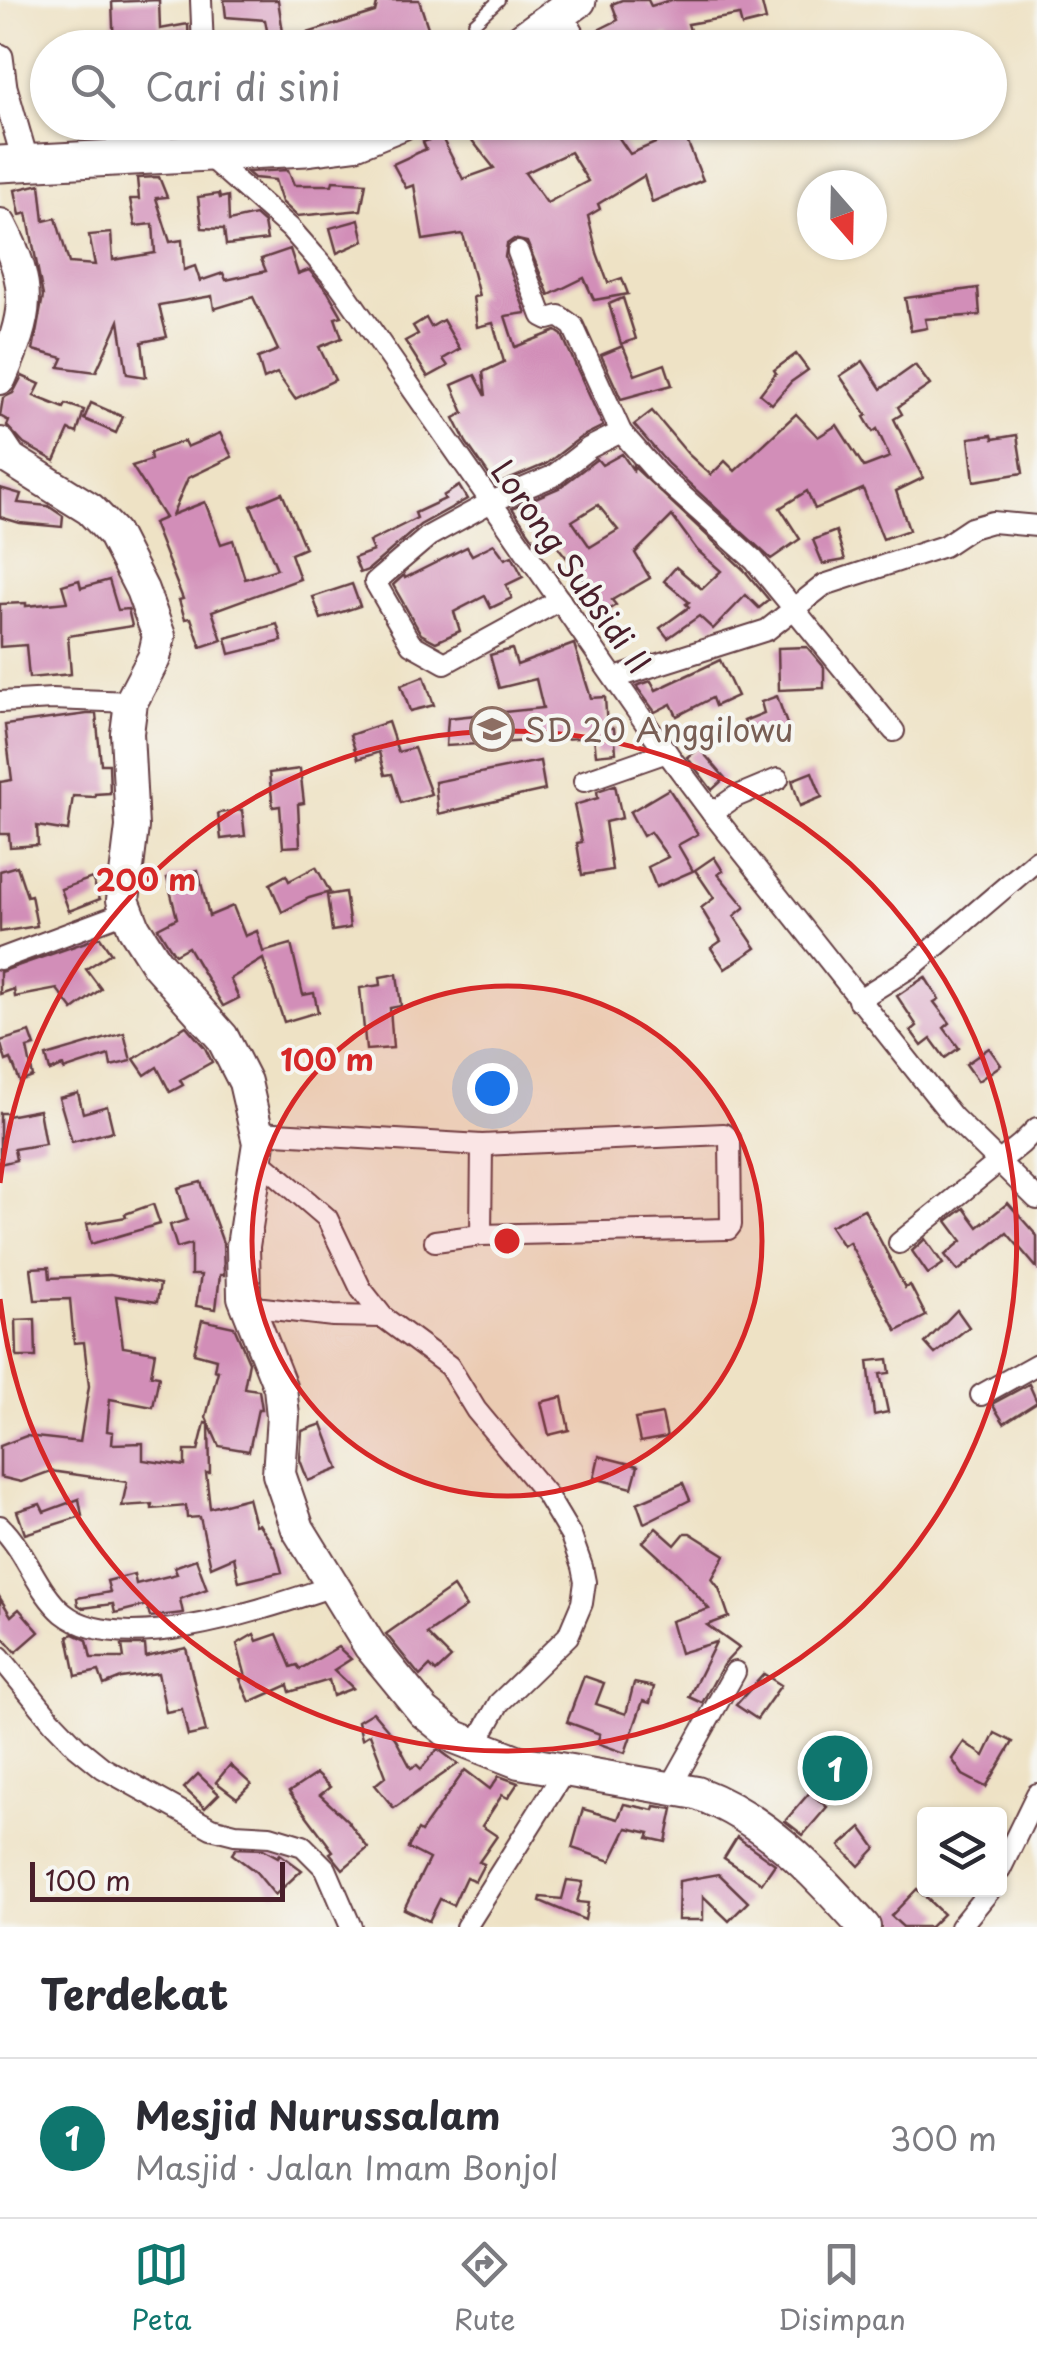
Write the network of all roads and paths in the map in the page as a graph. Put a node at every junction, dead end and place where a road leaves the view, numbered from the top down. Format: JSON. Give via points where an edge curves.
{"nodes":[{"id":1,"x":200,"y":0,"type":"edge"},
{"id":2,"x":499,"y":0,"type":"edge"},
{"id":3,"x":556,"y":10,"type":"edge"},
{"id":4,"x":202,"y":30,"type":"edge"},
{"id":5,"x":475,"y":30,"type":"edge"},
{"id":6,"x":533,"y":30,"type":"edge"},
{"id":7,"x":0,"y":57,"type":"edge"},
{"id":8,"x":199,"y":140,"type":"edge"},
{"id":9,"x":208,"y":140,"type":"edge"},
{"id":10,"x":256,"y":140,"type":"edge"},
{"id":11,"x":358,"y":140,"type":"edge"},
{"id":12,"x":13,"y":164,"type":"edge"},
{"id":13,"x":0,"y":225,"type":"edge"},
{"id":14,"x":518,"y":252,"type":"dead end"},
{"id":15,"x":12,"y":290,"type":"edge"},
{"id":16,"x":0,"y":378,"type":"edge"},
{"id":17,"x":621,"y":432,"type":"junction"},
{"id":18,"x":0,"y":444,"type":"edge"},
{"id":19,"x":491,"y":502,"type":"junction"},
{"id":20,"x":1037,"y":526,"type":"edge"},
{"id":21,"x":560,"y":600,"type":"junction"},
{"id":22,"x":795,"y":609,"type":"junction"},
{"id":23,"x":615,"y":678,"type":"junction"},
{"id":24,"x":0,"y":702,"type":"edge"},
{"id":25,"x":131,"y":702,"type":"junction"},
{"id":26,"x":894,"y":731,"type":"dead end"},
{"id":27,"x":668,"y":752,"type":"junction"},
{"id":28,"x":778,"y":779,"type":"dead end"},
{"id":29,"x":584,"y":782,"type":"dead end"},
{"id":30,"x":712,"y":814,"type":"junction"},
{"id":31,"x":1037,"y":860,"type":"edge"},
{"id":32,"x":126,"y":912,"type":"junction"},
{"id":33,"x":0,"y":959,"type":"edge"},
{"id":34,"x":858,"y":1000,"type":"junction"},
{"id":35,"x":1037,"y":1128,"type":"edge"},
{"id":36,"x":257,"y":1145,"type":"junction"},
{"id":37,"x":482,"y":1145,"type":"junction"},
{"id":38,"x":997,"y":1161,"type":"junction"},
{"id":39,"x":1037,"y":1199,"type":"edge"},
{"id":40,"x":481,"y":1235,"type":"junction"},
{"id":41,"x":435,"y":1241,"type":"dead end"},
{"id":42,"x":899,"y":1243,"type":"dead end"},
{"id":43,"x":246,"y":1306,"type":"junction"},
{"id":44,"x":383,"y":1317,"type":"junction"},
{"id":45,"x":1037,"y":1364,"type":"edge"},
{"id":46,"x":981,"y":1395,"type":"dead end"},
{"id":47,"x":0,"y":1526,"type":"edge"},
{"id":48,"x":333,"y":1586,"type":"junction"},
{"id":49,"x":0,"y":1656,"type":"edge"},
{"id":50,"x":735,"y":1672,"type":"dead end"},
{"id":51,"x":476,"y":1746,"type":"junction"},
{"id":52,"x":564,"y":1772,"type":"junction"},
{"id":53,"x":670,"y":1788,"type":"junction"},
{"id":54,"x":1037,"y":1794,"type":"edge"},
{"id":55,"x":1007,"y":1856,"type":"edge"},
{"id":56,"x":984,"y":1897,"type":"edge"},
{"id":57,"x":351,"y":1927,"type":"edge"},
{"id":58,"x":466,"y":1927,"type":"edge"},
{"id":59,"x":864,"y":1927,"type":"edge"},
{"id":60,"x":960,"y":1927,"type":"edge"}],
"edges":[{"from":1,"to":4,"type":"street"},
{"from":2,"to":5,"type":"lane","via":[[474,23]]},
{"from":3,"to":6,"type":"highway"},
{"from":7,"to":12,"type":"street"},
{"from":8,"to":12,"type":"highway"},
{"from":9,"to":19,"type":"street","name":"Lorong Subsidi II","via":[[316,256]]},
{"from":10,"to":11,"type":"highway"},
{"from":13,"to":15,"type":"main road","via":[[12,248]]},
{"from":14,"to":17,"type":"street","via":[[542,316],[559,316],[573,326]]},
{"from":15,"to":16,"type":"main road","via":[[20,328]]},
{"from":17,"to":19,"type":"street","via":[[553,476]]},
{"from":17,"to":22,"type":"street","via":[[754,560]]},
{"from":18,"to":25,"type":"main road","via":[[10,459],[101,519],[128,559],[159,636]]},
{"from":19,"to":21,"type":"street","name":"Lorong Subsidi II"},
{"from":19,"to":21,"type":"street","via":[[430,536],[375,582],[411,644],[445,663]]},
{"from":20,"to":22,"type":"street","via":[[992,522],[971,528],[944,546],[824,585]]},
{"from":21,"to":23,"type":"street","name":"Lorong Subsidi II"},
{"from":22,"to":23,"type":"street","via":[[767,630]]},
{"from":22,"to":26,"type":"street"},
{"from":23,"to":27,"type":"street","name":"Lorong Subsidi II"},
{"from":24,"to":25,"type":"street"},
{"from":25,"to":32,"type":"main road"},
{"from":27,"to":29,"type":"street"},
{"from":27,"to":30,"type":"street","name":"Lorong Subsidi II"},
{"from":28,"to":30,"type":"street"},
{"from":30,"to":34,"type":"street","name":"Lorong Subsidi II"},
{"from":31,"to":34,"type":"street","via":[[914,965]]},
{"from":32,"to":33,"type":"street"},
{"from":32,"to":36,"type":"main road","via":[[157,964],[228,1048],[245,1082]]},
{"from":34,"to":38,"type":"street","name":"Lorong Subsidi II"},
{"from":35,"to":38,"type":"street"},
{"from":36,"to":37,"type":"street"},
{"from":36,"to":43,"type":"main road","via":[[243,1246]]},
{"from":36,"to":44,"type":"street","via":[[328,1218],[361,1289]]},
{"from":37,"to":40,"type":"street"},
{"from":37,"to":40,"type":"street","via":[[724,1134],[730,1140],[730,1225]]},
{"from":38,"to":39,"type":"street","name":"Lorong Subsidi II"},
{"from":38,"to":42,"type":"street"},
{"from":40,"to":41,"type":"street"},
{"from":43,"to":44,"type":"street"},
{"from":43,"to":48,"type":"main road","via":[[280,1387],[279,1474],[287,1503]]},
{"from":44,"to":51,"type":"street","via":[[449,1366],[476,1410],[546,1494],[582,1567],[582,1603],[568,1636],[498,1703]]},
{"from":45,"to":46,"type":"street"},
{"from":47,"to":48,"type":"street","via":[[62,1612],[104,1631],[227,1618]]},
{"from":48,"to":51,"type":"main road","via":[[370,1646],[424,1712]]},
{"from":49,"to":57,"type":"street","via":[[52,1721],[104,1768],[211,1828],[289,1840],[316,1856]]},
{"from":50,"to":53,"type":"street"},
{"from":51,"to":52,"type":"main road"},
{"from":52,"to":53,"type":"main road"},
{"from":52,"to":58,"type":"street"},
{"from":53,"to":59,"type":"main road","via":[[722,1802],[772,1834]]},
{"from":54,"to":55,"type":"street"},
{"from":56,"to":60,"type":"street"}]}
